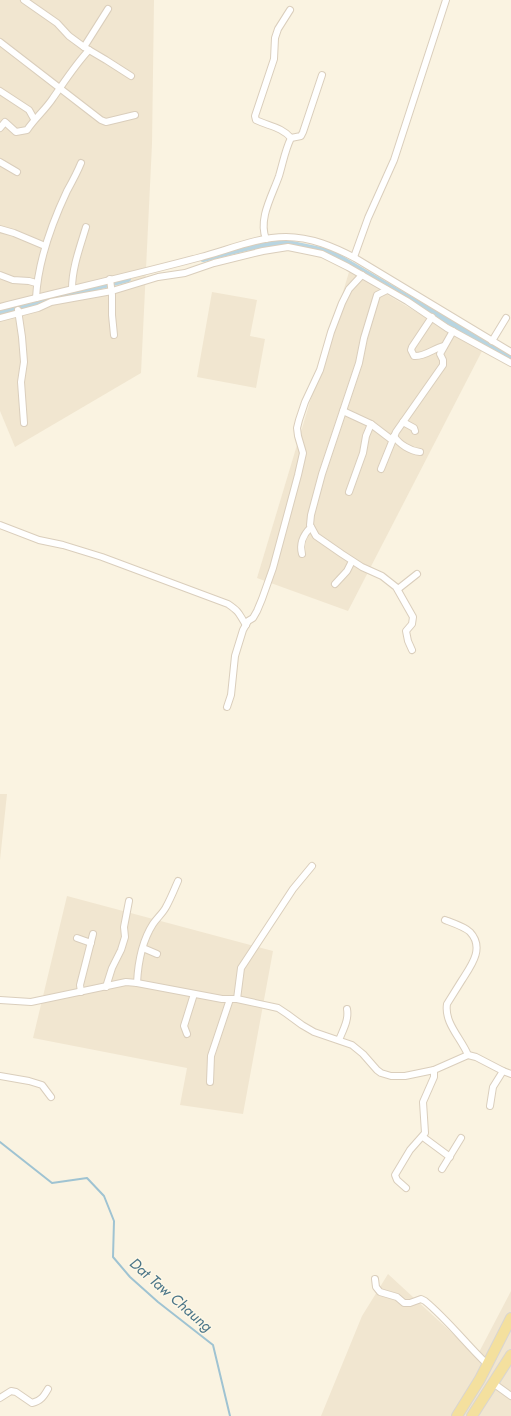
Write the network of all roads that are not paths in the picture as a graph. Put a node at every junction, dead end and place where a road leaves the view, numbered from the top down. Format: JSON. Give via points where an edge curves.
{"nodes":[{"id":1,"x":24,"y":0,"type":"edge"},
{"id":2,"x":446,"y":0,"type":"edge"},
{"id":3,"x":108,"y":9,"type":"dead end"},
{"id":4,"x":290,"y":10,"type":"dead end"},
{"id":5,"x":0,"y":42,"type":"edge"},
{"id":6,"x":86,"y":48,"type":"junction"},
{"id":7,"x":131,"y":76,"type":"dead end"},
{"id":8,"x":322,"y":76,"type":"dead end"},
{"id":9,"x":59,"y":88,"type":"junction"},
{"id":10,"x":0,"y":91,"type":"edge"},
{"id":11,"x":135,"y":115,"type":"dead end"},
{"id":12,"x":34,"y":119,"type":"junction"},
{"id":13,"x":0,"y":128,"type":"edge"},
{"id":14,"x":291,"y":138,"type":"junction"},
{"id":15,"x":0,"y":162,"type":"edge"},
{"id":16,"x":81,"y":163,"type":"dead end"},
{"id":17,"x":17,"y":172,"type":"dead end"},
{"id":18,"x":86,"y":227,"type":"dead end"},
{"id":19,"x":0,"y":229,"type":"edge"},
{"id":20,"x":266,"y":239,"type":"junction"},
{"id":21,"x":45,"y":246,"type":"junction"},
{"id":22,"x":354,"y":257,"type":"junction"},
{"id":23,"x":0,"y":275,"type":"edge"},
{"id":24,"x":362,"y":275,"type":"junction"},
{"id":25,"x":36,"y":283,"type":"junction"},
{"id":26,"x":111,"y":285,"type":"junction"},
{"id":27,"x":72,"y":289,"type":"junction"},
{"id":28,"x":387,"y":290,"type":"junction"},
{"id":29,"x":36,"y":298,"type":"junction"},
{"id":30,"x":413,"y":299,"type":"junction"},
{"id":31,"x":0,"y":307,"type":"edge"},
{"id":32,"x":18,"y":307,"type":"junction"},
{"id":33,"x":432,"y":317,"type":"junction"},
{"id":34,"x":0,"y":318,"type":"edge"},
{"id":35,"x":506,"y":318,"type":"dead end"},
{"id":36,"x":453,"y":330,"type":"junction"},
{"id":37,"x":114,"y":335,"type":"dead end"},
{"id":38,"x":492,"y":341,"type":"junction"},
{"id":39,"x":444,"y":346,"type":"junction"},
{"id":40,"x":511,"y":352,"type":"edge"},
{"id":41,"x":511,"y":363,"type":"edge"},
{"id":42,"x":343,"y":411,"type":"junction"},
{"id":43,"x":404,"y":421,"type":"junction"},
{"id":44,"x":24,"y":423,"type":"dead end"},
{"id":45,"x":371,"y":424,"type":"junction"},
{"id":46,"x":416,"y":428,"type":"dead end"},
{"id":47,"x":393,"y":438,"type":"junction"},
{"id":48,"x":420,"y":452,"type":"dead end"},
{"id":49,"x":381,"y":469,"type":"dead end"},
{"id":50,"x":349,"y":492,"type":"dead end"},
{"id":51,"x":0,"y":525,"type":"edge"},
{"id":52,"x":311,"y":527,"type":"junction"},
{"id":53,"x":302,"y":554,"type":"dead end"},
{"id":54,"x":352,"y":560,"type":"junction"},
{"id":55,"x":417,"y":574,"type":"dead end"},
{"id":56,"x":335,"y":584,"type":"dead end"},
{"id":57,"x":398,"y":589,"type":"junction"},
{"id":58,"x":246,"y":625,"type":"junction"},
{"id":59,"x":412,"y":650,"type":"dead end"},
{"id":60,"x":227,"y":707,"type":"dead end"},
{"id":61,"x":312,"y":866,"type":"dead end"},
{"id":62,"x":178,"y":881,"type":"dead end"},
{"id":63,"x":130,"y":901,"type":"dead end"},
{"id":64,"x":445,"y":920,"type":"dead end"},
{"id":65,"x":93,"y":934,"type":"dead end"},
{"id":66,"x":77,"y":938,"type":"dead end"},
{"id":67,"x":91,"y":943,"type":"junction"},
{"id":68,"x":143,"y":948,"type":"junction"},
{"id":69,"x":157,"y":954,"type":"dead end"},
{"id":70,"x":137,"y":983,"type":"junction"},
{"id":71,"x":106,"y":987,"type":"junction"},
{"id":72,"x":81,"y":992,"type":"junction"},
{"id":73,"x":194,"y":994,"type":"junction"},
{"id":74,"x":230,"y":999,"type":"junction"},
{"id":75,"x":237,"y":999,"type":"junction"},
{"id":76,"x":0,"y":1000,"type":"edge"},
{"id":77,"x":347,"y":1009,"type":"dead end"},
{"id":78,"x":187,"y":1034,"type":"dead end"},
{"id":79,"x":339,"y":1040,"type":"junction"},
{"id":80,"x":468,"y":1055,"type":"junction"},
{"id":81,"x":434,"y":1070,"type":"junction"},
{"id":82,"x":503,"y":1071,"type":"junction"},
{"id":83,"x":511,"y":1074,"type":"edge"},
{"id":84,"x":0,"y":1076,"type":"edge"},
{"id":85,"x":210,"y":1082,"type":"dead end"},
{"id":86,"x":51,"y":1097,"type":"dead end"},
{"id":87,"x":490,"y":1106,"type":"dead end"},
{"id":88,"x":423,"y":1136,"type":"junction"},
{"id":89,"x":462,"y":1138,"type":"dead end"},
{"id":90,"x":450,"y":1157,"type":"junction"},
{"id":91,"x":442,"y":1169,"type":"dead end"},
{"id":92,"x":406,"y":1188,"type":"dead end"},
{"id":93,"x":375,"y":1279,"type":"dead end"},
{"id":94,"x":511,"y":1318,"type":"edge"},
{"id":95,"x":509,"y":1361,"type":"edge"},
{"id":96,"x":487,"y":1364,"type":"junction"},
{"id":97,"x":493,"y":1383,"type":"junction"},
{"id":98,"x":48,"y":1389,"type":"dead end"},
{"id":99,"x":511,"y":1396,"type":"edge"},
{"id":100,"x":0,"y":1398,"type":"edge"},
{"id":101,"x":457,"y":1416,"type":"edge"},
{"id":102,"x":472,"y":1416,"type":"edge"}],
"edges":[{"from":1,"to":6,"type":"street","via":[[57,23],[69,36]]},
{"from":2,"to":22,"type":"street","via":[[394,160]]},
{"from":3,"to":6,"type":"street"},
{"from":4,"to":14,"type":"street","via":[[276,33],[274,59],[255,116],[256,120],[277,128]]},
{"from":5,"to":9,"type":"street"},
{"from":6,"to":7,"type":"street"},
{"from":6,"to":9,"type":"street"},
{"from":8,"to":14,"type":"street","via":[[301,136]]},
{"from":9,"to":11,"type":"street","via":[[106,122]]},
{"from":9,"to":12,"type":"street"},
{"from":10,"to":12,"type":"street","via":[[29,110]]},
{"from":12,"to":13,"type":"street","via":[[27,130],[16,132],[5,122]]},
{"from":14,"to":20,"type":"street","via":[[264,217]]},
{"from":15,"to":17,"type":"street"},
{"from":16,"to":21,"type":"street"},
{"from":18,"to":27,"type":"street","via":[[76,258]]},
{"from":19,"to":21,"type":"street"},
{"from":20,"to":22,"type":"street","via":[[286,237],[309,240],[331,246]]},
{"from":20,"to":26,"type":"street"},
{"from":21,"to":25,"type":"street"},
{"from":22,"to":30,"type":"street"},
{"from":23,"to":25,"type":"street","via":[[13,280]]},
{"from":24,"to":26,"type":"street","via":[[322,254],[288,247],[214,263],[184,273]]},
{"from":24,"to":28,"type":"street"},
{"from":24,"to":58,"type":"street","via":[[349,289],[342,303],[320,370],[299,420],[297,428],[303,453],[298,475],[262,599],[257,611]]},
{"from":25,"to":29,"type":"street"},
{"from":26,"to":27,"type":"street"},
{"from":26,"to":32,"type":"street","via":[[38,308]]},
{"from":26,"to":37,"type":"street"},
{"from":27,"to":29,"type":"street"},
{"from":28,"to":30,"type":"street"},
{"from":28,"to":42,"type":"street","via":[[377,295],[359,364]]},
{"from":29,"to":32,"type":"street"},
{"from":30,"to":33,"type":"street"},
{"from":30,"to":38,"type":"street"},
{"from":31,"to":32,"type":"street"},
{"from":32,"to":34,"type":"street"},
{"from":32,"to":44,"type":"street","via":[[24,356],[21,382]]},
{"from":33,"to":36,"type":"street"},
{"from":33,"to":39,"type":"street","via":[[412,347],[412,353],[419,356]]},
{"from":35,"to":38,"type":"street"},
{"from":36,"to":39,"type":"street"},
{"from":36,"to":41,"type":"street"},
{"from":38,"to":40,"type":"street"},
{"from":39,"to":43,"type":"street","via":[[440,354],[443,365]]},
{"from":42,"to":45,"type":"street"},
{"from":42,"to":52,"type":"street","via":[[322,474],[311,515]]},
{"from":43,"to":46,"type":"street"},
{"from":43,"to":47,"type":"street"},
{"from":45,"to":47,"type":"street"},
{"from":45,"to":50,"type":"street"},
{"from":47,"to":48,"type":"street","via":[[409,450]]},
{"from":47,"to":49,"type":"street"},
{"from":51,"to":58,"type":"street","via":[[39,540],[116,562],[228,604],[237,610]]},
{"from":52,"to":53,"type":"street","via":[[304,533],[301,542]]},
{"from":52,"to":54,"type":"street","via":[[316,536]]},
{"from":54,"to":56,"type":"street","via":[[347,571]]},
{"from":54,"to":57,"type":"street","via":[[382,576]]},
{"from":55,"to":57,"type":"street"},
{"from":57,"to":59,"type":"street","via":[[413,617],[406,631]]},
{"from":58,"to":60,"type":"street","via":[[235,656]]},
{"from":61,"to":75,"type":"street","via":[[241,968]]},
{"from":62,"to":68,"type":"street"},
{"from":63,"to":71,"type":"street","via":[[124,927],[125,937]]},
{"from":64,"to":80,"type":"street","via":[[470,932],[477,946],[472,965],[447,1004],[446,1011],[447,1018]]},
{"from":65,"to":67,"type":"street"},
{"from":66,"to":67,"type":"street"},
{"from":67,"to":72,"type":"street","via":[[80,985]]},
{"from":68,"to":69,"type":"street"},
{"from":68,"to":70,"type":"street"},
{"from":70,"to":71,"type":"street","via":[[126,982]]},
{"from":70,"to":73,"type":"street"},
{"from":71,"to":72,"type":"street"},
{"from":72,"to":76,"type":"street","via":[[31,1002]]},
{"from":73,"to":74,"type":"street"},
{"from":73,"to":78,"type":"street","via":[[184,1026]]},
{"from":74,"to":75,"type":"street"},
{"from":74,"to":85,"type":"street","via":[[211,1056]]},
{"from":75,"to":79,"type":"street","via":[[278,1008],[314,1032]]},
{"from":77,"to":79,"type":"street","via":[[347,1021]]},
{"from":79,"to":81,"type":"street","via":[[352,1045],[381,1073],[405,1076]]},
{"from":80,"to":81,"type":"street"},
{"from":80,"to":82,"type":"street"},
{"from":81,"to":88,"type":"street","via":[[434,1077],[423,1102]]},
{"from":82,"to":83,"type":"street"},
{"from":82,"to":87,"type":"street","via":[[493,1087]]},
{"from":84,"to":86,"type":"street","via":[[42,1085]]},
{"from":88,"to":90,"type":"street"},
{"from":88,"to":92,"type":"street","via":[[410,1150],[395,1175]]},
{"from":89,"to":90,"type":"street"},
{"from":90,"to":91,"type":"street"},
{"from":93,"to":96,"type":"street","via":[[380,1292],[397,1297],[404,1303],[421,1299],[425,1301]]},
{"from":94,"to":96,"type":"main road"},
{"from":95,"to":97,"type":"main road"},
{"from":96,"to":101,"type":"main road"},
{"from":97,"to":99,"type":"street"},
{"from":97,"to":102,"type":"main road"},
{"from":98,"to":100,"type":"street","via":[[41,1400],[32,1403],[11,1391]]}]}
